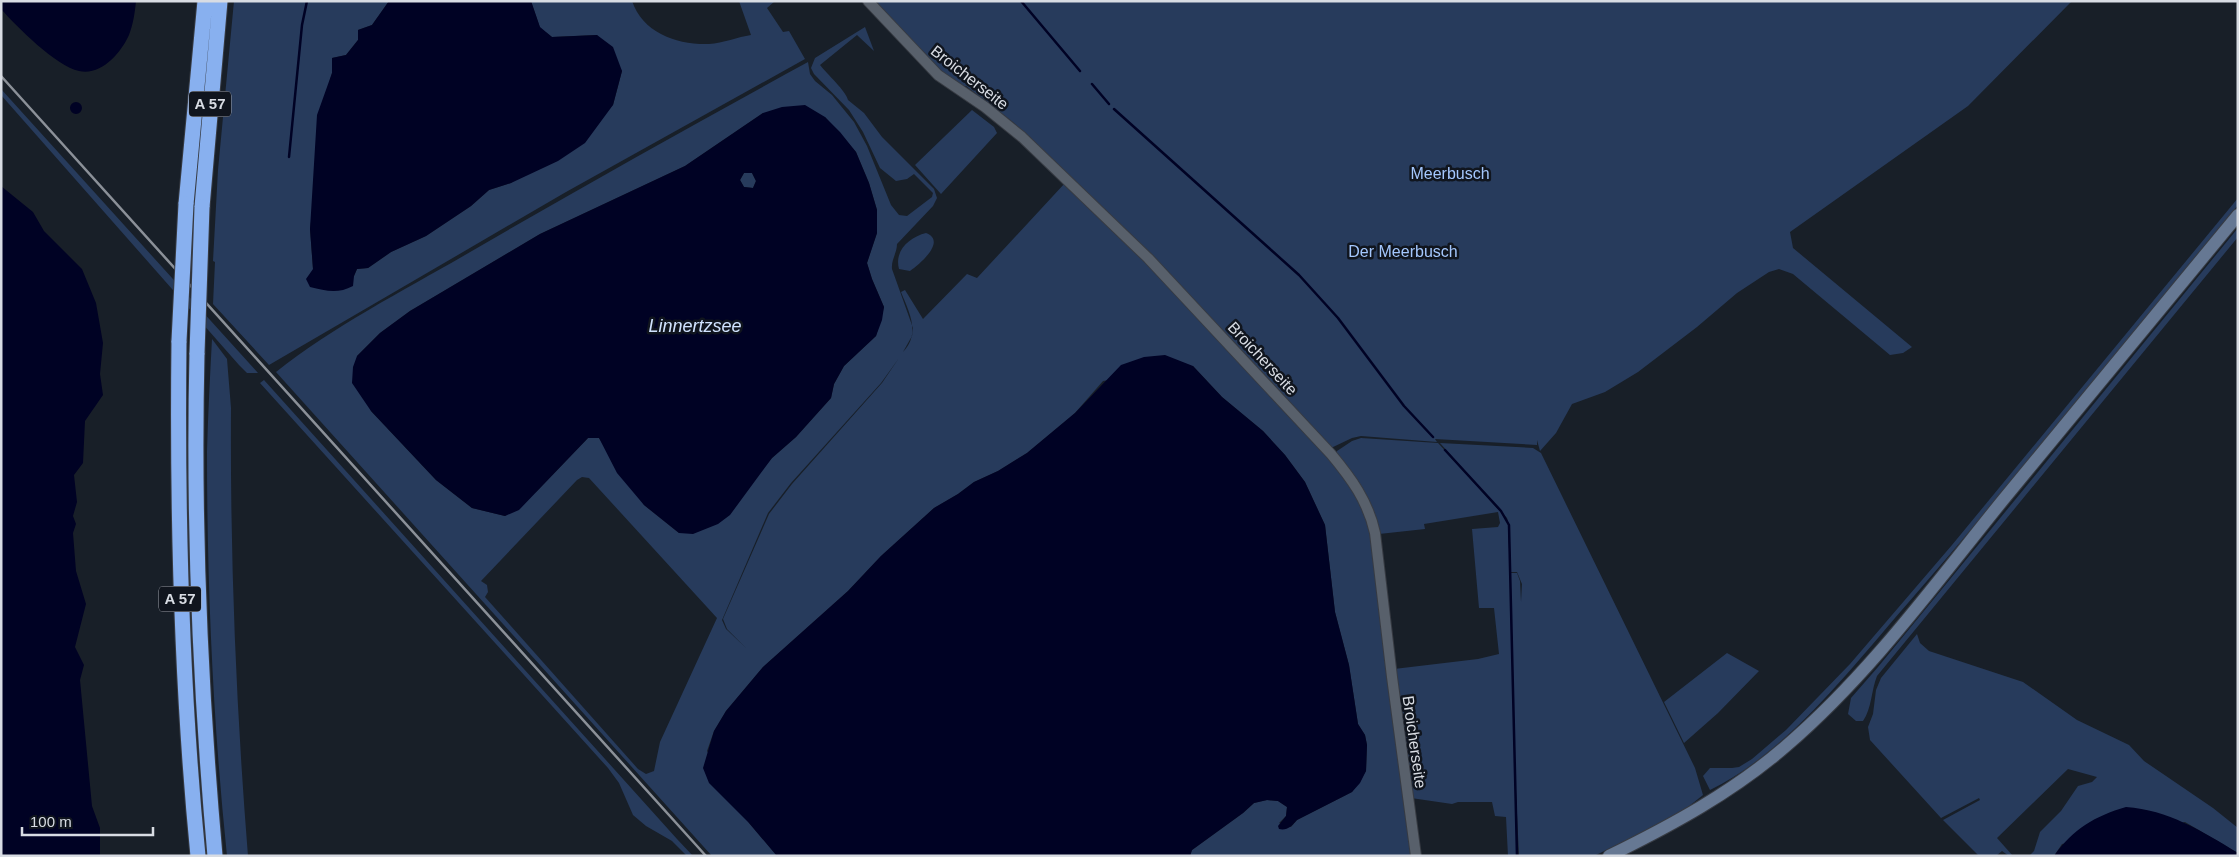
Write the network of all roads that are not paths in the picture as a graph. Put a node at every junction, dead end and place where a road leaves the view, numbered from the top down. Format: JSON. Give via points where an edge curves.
{"nodes":[{"id":1,"x":205,"y":1,"type":"edge"},
{"id":2,"x":220,"y":1,"type":"edge"},
{"id":3,"x":868,"y":1,"type":"edge"},
{"id":4,"x":2238,"y":215,"type":"edge"},
{"id":5,"x":198,"y":856,"type":"edge"},
{"id":6,"x":215,"y":856,"type":"edge"},
{"id":7,"x":1416,"y":856,"type":"edge"},
{"id":8,"x":1608,"y":856,"type":"edge"}],
"edges":[{"from":1,"to":5,"type":"highway","number":"A 57","bridge":true,"via":[[186,204],[179,341],[180,595]]},
{"from":2,"to":6,"type":"highway","number":"A 57","bridge":true,"via":[[202,207],[195,498],[202,692]]},
{"from":3,"to":7,"type":"street","name":"Broicherseite","via":[[938,75],[1022,137],[1148,258],[1331,454],[1358,488],[1375,533]]},
{"from":4,"to":8,"type":"main road","via":[[1907,618],[1830,705],[1748,776],[1677,821]]}]}
